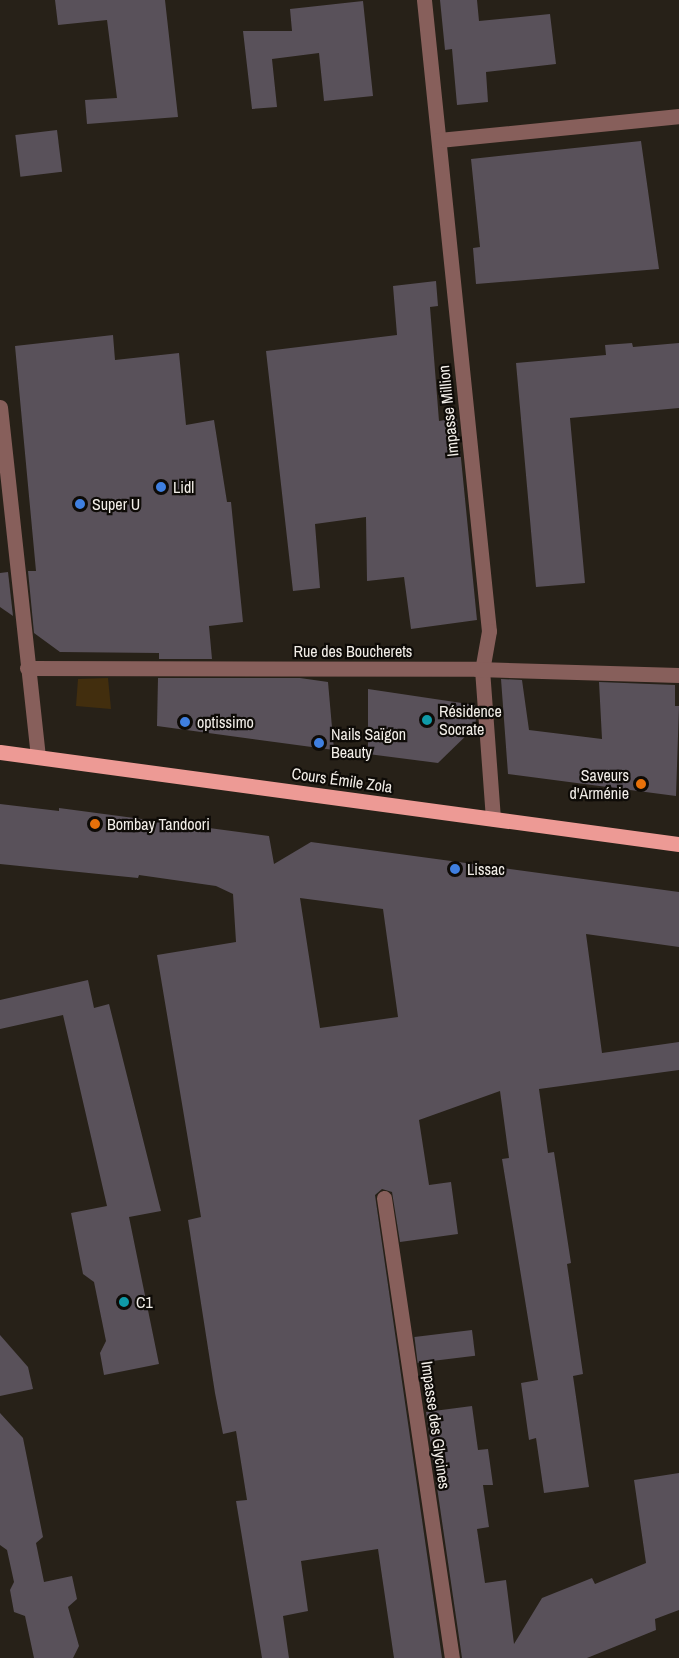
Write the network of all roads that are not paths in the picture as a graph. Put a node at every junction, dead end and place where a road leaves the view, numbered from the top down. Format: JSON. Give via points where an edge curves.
{"nodes":[{"id":1,"x":424,"y":0,"type":"edge"},
{"id":2,"x":679,"y":116,"type":"edge"},
{"id":3,"x":439,"y":140,"type":"junction"},
{"id":4,"x":0,"y":407,"type":"edge"},
{"id":5,"x":27,"y":668,"type":"junction"},
{"id":6,"x":482,"y":669,"type":"junction"},
{"id":7,"x":679,"y":675,"type":"edge"},
{"id":8,"x":0,"y":752,"type":"edge"},
{"id":9,"x":38,"y":757,"type":"junction"},
{"id":10,"x":493,"y":819,"type":"junction"},
{"id":11,"x":679,"y":844,"type":"edge"},
{"id":12,"x":384,"y":1198,"type":"dead end"},
{"id":13,"x":452,"y":1658,"type":"edge"}],
"edges":[{"from":1,"to":3,"type":"street","name":"Impasse Million"},
{"from":2,"to":3,"type":"street"},
{"from":3,"to":6,"type":"street","name":"Impasse Million","via":[[489,631]]},
{"from":4,"to":5,"type":"street"},
{"from":5,"to":6,"type":"street","name":"Rue des Boucherets"},
{"from":5,"to":9,"type":"street"},
{"from":6,"to":7,"type":"street","name":"Rue des Boucherets"},
{"from":6,"to":10,"type":"street","name":"Impasse Million"},
{"from":8,"to":9,"type":"main road","name":"Cours Émile Zola"},
{"from":9,"to":10,"type":"main road","name":"Cours Émile Zola"},
{"from":10,"to":11,"type":"main road","name":"Cours Émile Zola"},
{"from":12,"to":13,"type":"street","name":"Impasse des Glycines"}]}
